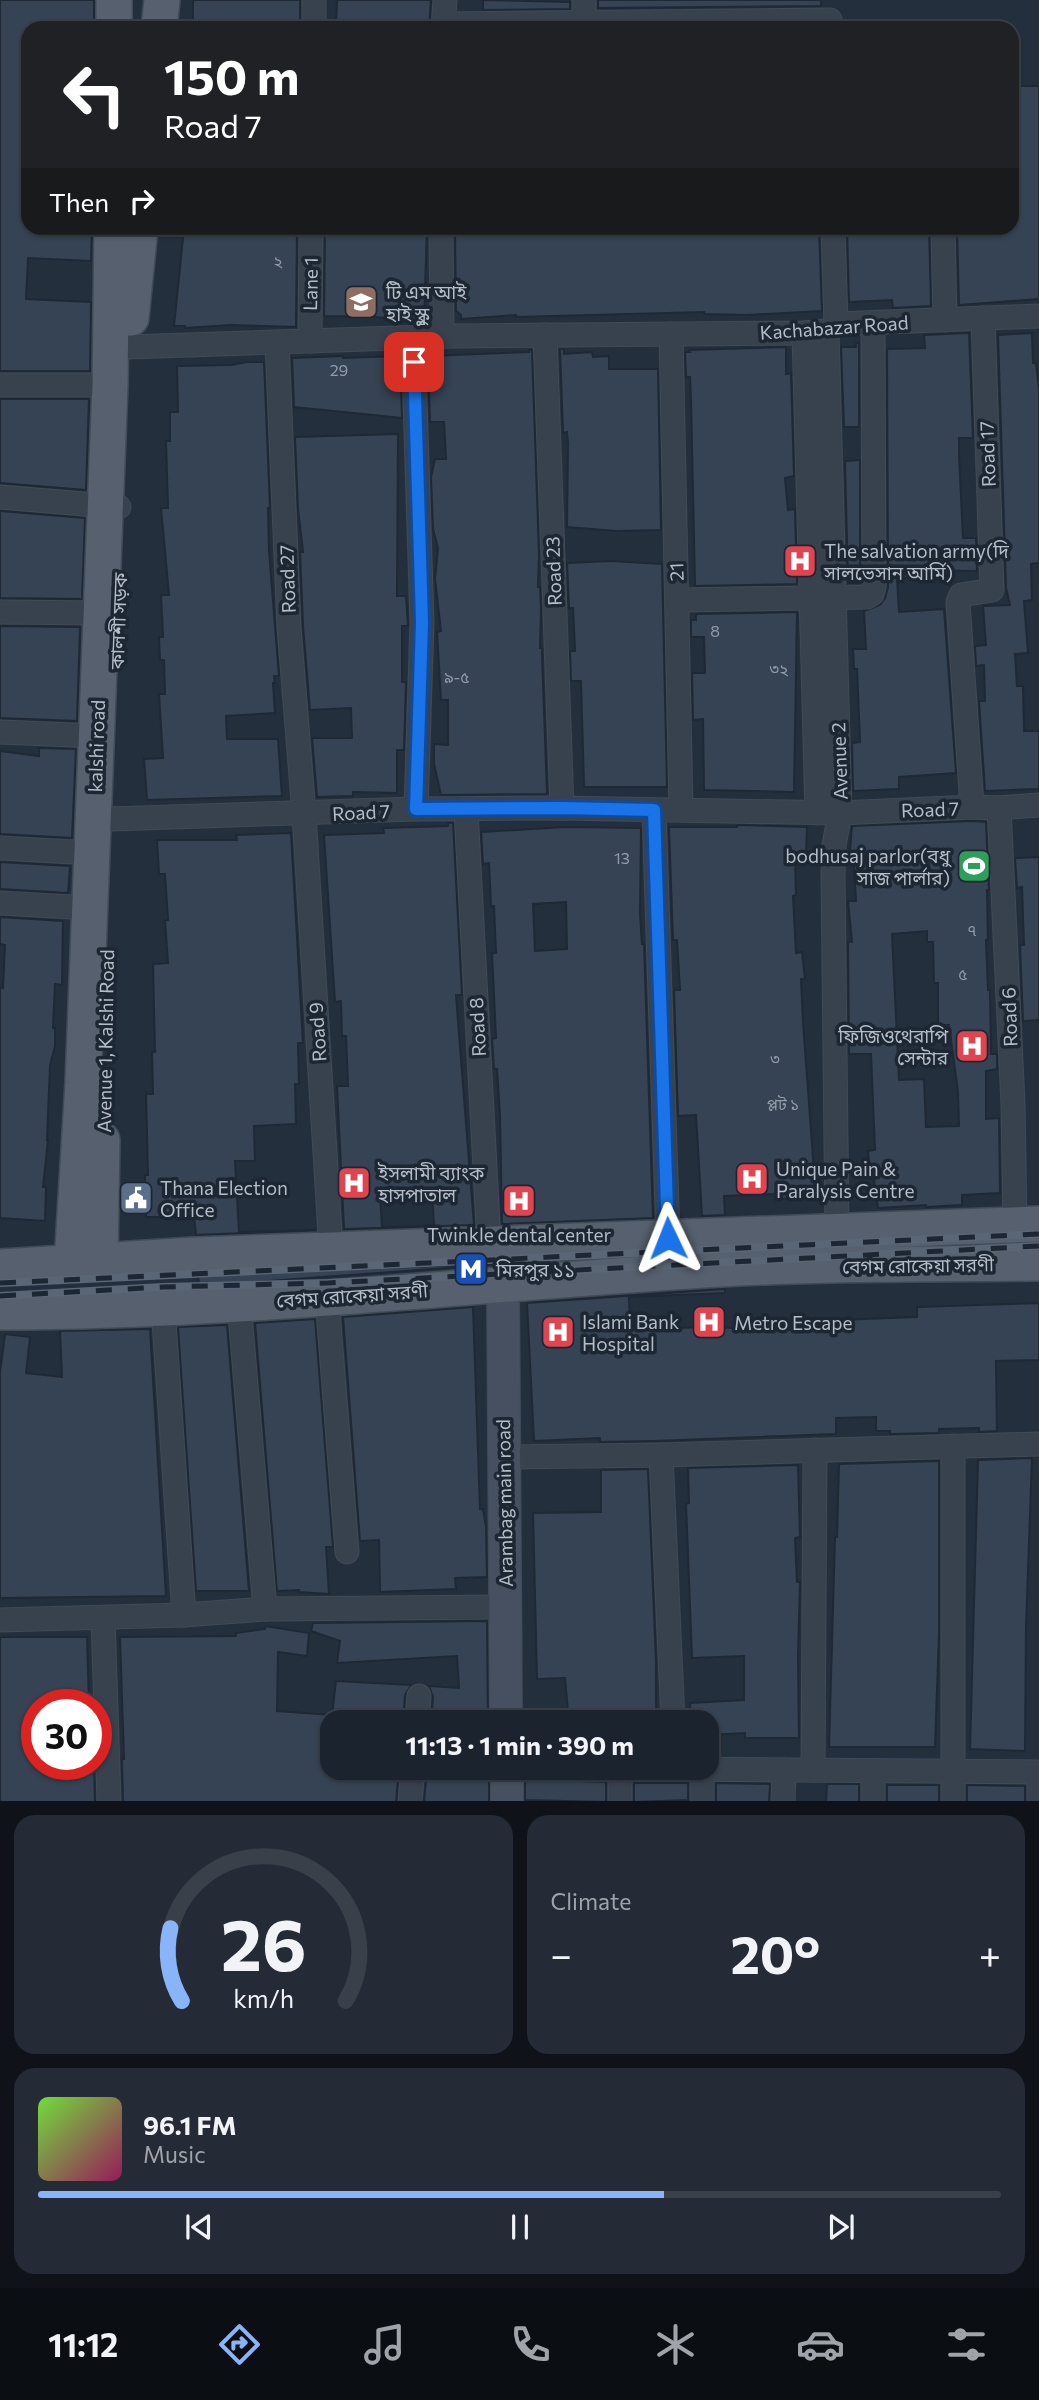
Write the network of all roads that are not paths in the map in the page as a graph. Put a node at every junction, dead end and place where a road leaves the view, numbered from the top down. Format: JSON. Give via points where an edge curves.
{"nodes":[{"id":1,"x":114,"y":0,"type":"edge"},
{"id":2,"x":162,"y":0,"type":"edge"},
{"id":3,"x":314,"y":0,"type":"edge"},
{"id":4,"x":446,"y":0,"type":"edge"},
{"id":5,"x":584,"y":0,"type":"edge"},
{"id":6,"x":711,"y":11,"type":"edge"},
{"id":7,"x":830,"y":16,"type":"edge"},
{"id":8,"x":114,"y":21,"type":"edge"},
{"id":9,"x":160,"y":21,"type":"edge"},
{"id":10,"x":314,"y":21,"type":"edge"},
{"id":11,"x":444,"y":21,"type":"edge"},
{"id":12,"x":584,"y":21,"type":"edge"},
{"id":13,"x":605,"y":21,"type":"edge"},
{"id":14,"x":112,"y":235,"type":"edge"},
{"id":15,"x":139,"y":235,"type":"edge"},
{"id":16,"x":311,"y":235,"type":"edge"},
{"id":17,"x":442,"y":235,"type":"edge"},
{"id":18,"x":832,"y":235,"type":"edge"},
{"id":19,"x":943,"y":235,"type":"edge"},
{"id":20,"x":1039,"y":316,"type":"edge"},
{"id":21,"x":983,"y":318,"type":"junction"},
{"id":22,"x":944,"y":320,"type":"junction"},
{"id":23,"x":873,"y":324,"type":"junction"},
{"id":24,"x":822,"y":329,"type":"junction"},
{"id":25,"x":671,"y":334,"type":"junction"},
{"id":26,"x":545,"y":335,"type":"junction"},
{"id":27,"x":442,"y":336,"type":"junction"},
{"id":28,"x":413,"y":338,"type":"junction"},
{"id":29,"x":310,"y":341,"type":"junction"},
{"id":30,"x":277,"y":342,"type":"junction"},
{"id":31,"x":128,"y":347,"type":"junction"},
{"id":32,"x":0,"y":385,"type":"edge"},
{"id":33,"x":110,"y":385,"type":"junction"},
{"id":34,"x":0,"y":497,"type":"edge"},
{"id":35,"x":113,"y":507,"type":"junction"},
{"id":36,"x":822,"y":598,"type":"junction"},
{"id":37,"x":677,"y":600,"type":"junction"},
{"id":38,"x":0,"y":612,"type":"edge"},
{"id":39,"x":101,"y":613,"type":"junction"},
{"id":40,"x":0,"y":732,"type":"edge"},
{"id":41,"x":96,"y":736,"type":"junction"},
{"id":42,"x":1039,"y":805,"type":"edge"},
{"id":43,"x":972,"y":807,"type":"junction"},
{"id":44,"x":562,"y":808,"type":"junction"},
{"id":45,"x":999,"y":808,"type":"junction"},
{"id":46,"x":416,"y":809,"type":"junction"},
{"id":47,"x":681,"y":809,"type":"junction"},
{"id":48,"x":466,"y":810,"type":"junction"},
{"id":49,"x":654,"y":810,"type":"junction"},
{"id":50,"x":817,"y":813,"type":"junction"},
{"id":51,"x":840,"y":813,"type":"junction"},
{"id":52,"x":304,"y":814,"type":"junction"},
{"id":53,"x":110,"y":819,"type":"junction"},
{"id":54,"x":0,"y":848,"type":"edge"},
{"id":55,"x":92,"y":853,"type":"junction"},
{"id":56,"x":0,"y":903,"type":"edge"},
{"id":57,"x":89,"y":908,"type":"junction"},
{"id":58,"x":1027,"y":1225,"type":"edge"},
{"id":59,"x":837,"y":1231,"type":"junction"},
{"id":60,"x":668,"y":1238,"type":"junction"},
{"id":61,"x":489,"y":1244,"type":"junction"},
{"id":62,"x":331,"y":1250,"type":"junction"},
{"id":63,"x":86,"y":1263,"type":"junction"},
{"id":64,"x":1039,"y":1263,"type":"edge"},
{"id":65,"x":0,"y":1267,"type":"edge"},
{"id":66,"x":503,"y":1283,"type":"junction"},
{"id":67,"x":327,"y":1298,"type":"junction"},
{"id":68,"x":239,"y":1303,"type":"junction"},
{"id":69,"x":163,"y":1307,"type":"junction"},
{"id":70,"x":0,"y":1312,"type":"edge"},
{"id":71,"x":1039,"y":1444,"type":"edge"},
{"id":72,"x":953,"y":1446,"type":"junction"},
{"id":73,"x":815,"y":1450,"type":"junction"},
{"id":74,"x":661,"y":1455,"type":"junction"},
{"id":75,"x":503,"y":1457,"type":"junction"},
{"id":76,"x":347,"y":1552,"type":"dead end"},
{"id":77,"x":505,"y":1607,"type":"junction"},
{"id":78,"x":265,"y":1609,"type":"junction"},
{"id":79,"x":184,"y":1615,"type":"junction"},
{"id":80,"x":103,"y":1618,"type":"junction"},
{"id":81,"x":0,"y":1620,"type":"edge"},
{"id":82,"x":419,"y":1696,"type":"dead end"},
{"id":83,"x":418,"y":1710,"type":"edge"},
{"id":84,"x":506,"y":1710,"type":"edge"},
{"id":85,"x":672,"y":1710,"type":"edge"},
{"id":86,"x":719,"y":1769,"type":"edge"},
{"id":87,"x":784,"y":1770,"type":"junction"},
{"id":88,"x":813,"y":1770,"type":"junction"},
{"id":89,"x":873,"y":1771,"type":"junction"},
{"id":90,"x":953,"y":1771,"type":"junction"},
{"id":91,"x":1039,"y":1772,"type":"edge"},
{"id":92,"x":412,"y":1780,"type":"edge"},
{"id":93,"x":507,"y":1780,"type":"edge"},
{"id":94,"x":620,"y":1780,"type":"edge"},
{"id":95,"x":702,"y":1780,"type":"edge"},
{"id":96,"x":1039,"y":1781,"type":"edge"},
{"id":97,"x":109,"y":1801,"type":"edge"},
{"id":98,"x":410,"y":1801,"type":"edge"},
{"id":99,"x":507,"y":1801,"type":"edge"},
{"id":100,"x":620,"y":1801,"type":"edge"},
{"id":101,"x":702,"y":1801,"type":"edge"},
{"id":102,"x":783,"y":1801,"type":"edge"},
{"id":103,"x":873,"y":1801,"type":"edge"},
{"id":104,"x":953,"y":1801,"type":"edge"},
{"id":105,"x":1039,"y":1801,"type":"edge"}],
"edges":[{"from":1,"to":8,"type":"main road"},
{"from":2,"to":9,"type":"main road"},
{"from":3,"to":10,"type":"street"},
{"from":4,"to":11,"type":"street"},
{"from":5,"to":12,"type":"street"},
{"from":6,"to":7,"type":"street"},
{"from":6,"to":13,"type":"street"},
{"from":14,"to":33,"type":"main road","name":"kalshi road"},
{"from":15,"to":31,"type":"main road"},
{"from":16,"to":29,"type":"street","name":"Lane 1"},
{"from":17,"to":27,"type":"street"},
{"from":18,"to":24,"type":"street","name":"Avenue 2"},
{"from":19,"to":22,"type":"street"},
{"from":20,"to":21,"type":"street","name":"Kachabazar Road"},
{"from":21,"to":22,"type":"street","name":"Kachabazar Road"},
{"from":21,"to":43,"type":"street","name":"Road 17","via":[[992,590],[961,595],[958,602]]},
{"from":22,"to":23,"type":"street","name":"Kachabazar Road"},
{"from":23,"to":24,"type":"street","name":"Kachabazar Road"},
{"from":23,"to":36,"type":"street","via":[[874,587],[867,597]]},
{"from":24,"to":25,"type":"street","name":"Kachabazar Road"},
{"from":24,"to":36,"type":"street","name":"Avenue 2"},
{"from":25,"to":26,"type":"street","name":"Kachabazar Road"},
{"from":25,"to":37,"type":"street","name":"21"},
{"from":26,"to":27,"type":"street","name":"Kachabazar Road"},
{"from":26,"to":44,"type":"street","name":"Road 23"},
{"from":27,"to":28,"type":"street","name":"Kachabazar Road"},
{"from":28,"to":29,"type":"street","name":"Kachabazar Road"},
{"from":28,"to":46,"type":"street","via":[[422,622]]},
{"from":29,"to":30,"type":"street","name":"Kachabazar Road"},
{"from":30,"to":31,"type":"street","name":"Kachabazar Road"},
{"from":30,"to":52,"type":"street","name":"Road 27","via":[[289,627]]},
{"from":31,"to":35,"type":"main road"},
{"from":32,"to":33,"type":"street"},
{"from":33,"to":35,"type":"main road","name":"kalshi road"},
{"from":34,"to":35,"type":"street"},
{"from":35,"to":39,"type":"main road","name":"kalshi road"},
{"from":35,"to":53,"type":"main road","name":"কালশী সড়ক"},
{"from":36,"to":37,"type":"street"},
{"from":36,"to":50,"type":"street","name":"Avenue 2"},
{"from":36,"to":51,"type":"street","name":"Avenue 2"},
{"from":37,"to":47,"type":"street","name":"21"},
{"from":38,"to":39,"type":"street"},
{"from":39,"to":41,"type":"main road","name":"kalshi road"},
{"from":40,"to":41,"type":"street"},
{"from":41,"to":55,"type":"main road","name":"kalshi road"},
{"from":42,"to":45,"type":"street","name":"Road 7"},
{"from":43,"to":45,"type":"street","name":"Road 7"},
{"from":43,"to":51,"type":"street","name":"Road 7"},
{"from":44,"to":48,"type":"street","name":"Road 7"},
{"from":44,"to":49,"type":"street","name":"Road 7"},
{"from":45,"to":58,"type":"street","name":"Road 6","via":[[1013,1104]]},
{"from":46,"to":48,"type":"street","name":"Road 7"},
{"from":46,"to":52,"type":"street","name":"Road 7"},
{"from":47,"to":49,"type":"street","name":"Road 7"},
{"from":47,"to":50,"type":"street","name":"Road 7"},
{"from":48,"to":61,"type":"street","name":"Road 8"},
{"from":49,"to":60,"type":"street"},
{"from":50,"to":51,"type":"street","name":"Road 7"},
{"from":51,"to":59,"type":"street","name":"Avenue 2","via":[[833,873]]},
{"from":52,"to":53,"type":"street","name":"Road 7"},
{"from":52,"to":62,"type":"street","name":"Road 9"},
{"from":53,"to":63,"type":"main road","name":"Avenue 1, Kalshi Road"},
{"from":54,"to":55,"type":"street"},
{"from":55,"to":57,"type":"main road","name":"kalshi road"},
{"from":56,"to":57,"type":"street"},
{"from":57,"to":63,"type":"main road","name":"kalshi road"},
{"from":58,"to":59,"type":"main road","name":"বেগম রোকেয়া সরণী"},
{"from":59,"to":60,"type":"main road","name":"বেগম রোকেয়া সরণী"},
{"from":60,"to":61,"type":"main road","name":"বেগম রোকেয়া সরণী"},
{"from":61,"to":62,"type":"main road","name":"বেগম রোকেয়া সরণী"},
{"from":62,"to":63,"type":"main road","name":"বেগম রোকেয়া সরণী"},
{"from":63,"to":65,"type":"main road","name":"বেগম রোকেয়া সরণী"},
{"from":64,"to":66,"type":"main road","name":"বেগম রোকেয়া সরণী","via":[[709,1270]]},
{"from":66,"to":67,"type":"main road","name":"বেগম রোকেয়া সরণী"},
{"from":66,"to":75,"type":"street","name":"Arambag main road"},
{"from":67,"to":68,"type":"main road","name":"বেগম রোকেয়া সরণী"},
{"from":67,"to":76,"type":"street"},
{"from":68,"to":69,"type":"main road","name":"বেগম রোকেয়া সরণী"},
{"from":68,"to":78,"type":"street"},
{"from":69,"to":70,"type":"main road","name":"বেগম রোকেয়া সরণী"},
{"from":69,"to":79,"type":"street"},
{"from":71,"to":72,"type":"street"},
{"from":72,"to":73,"type":"street"},
{"from":72,"to":90,"type":"street"},
{"from":73,"to":74,"type":"street"},
{"from":73,"to":88,"type":"street"},
{"from":74,"to":75,"type":"street"},
{"from":74,"to":85,"type":"street"},
{"from":75,"to":77,"type":"street","name":"Arambag main road"},
{"from":77,"to":78,"type":"street"},
{"from":77,"to":84,"type":"street","name":"Arambag main road"},
{"from":78,"to":79,"type":"street"},
{"from":79,"to":80,"type":"street"},
{"from":80,"to":81,"type":"street"},
{"from":80,"to":97,"type":"street"},
{"from":82,"to":83,"type":"street"},
{"from":86,"to":87,"type":"street"},
{"from":87,"to":88,"type":"street"},
{"from":87,"to":102,"type":"street"},
{"from":88,"to":89,"type":"street"},
{"from":89,"to":90,"type":"street"},
{"from":89,"to":103,"type":"street"},
{"from":90,"to":91,"type":"street"},
{"from":90,"to":104,"type":"street"},
{"from":92,"to":98,"type":"street"},
{"from":93,"to":99,"type":"street"},
{"from":94,"to":100,"type":"street"},
{"from":95,"to":101,"type":"street"},
{"from":96,"to":105,"type":"street"}]}
